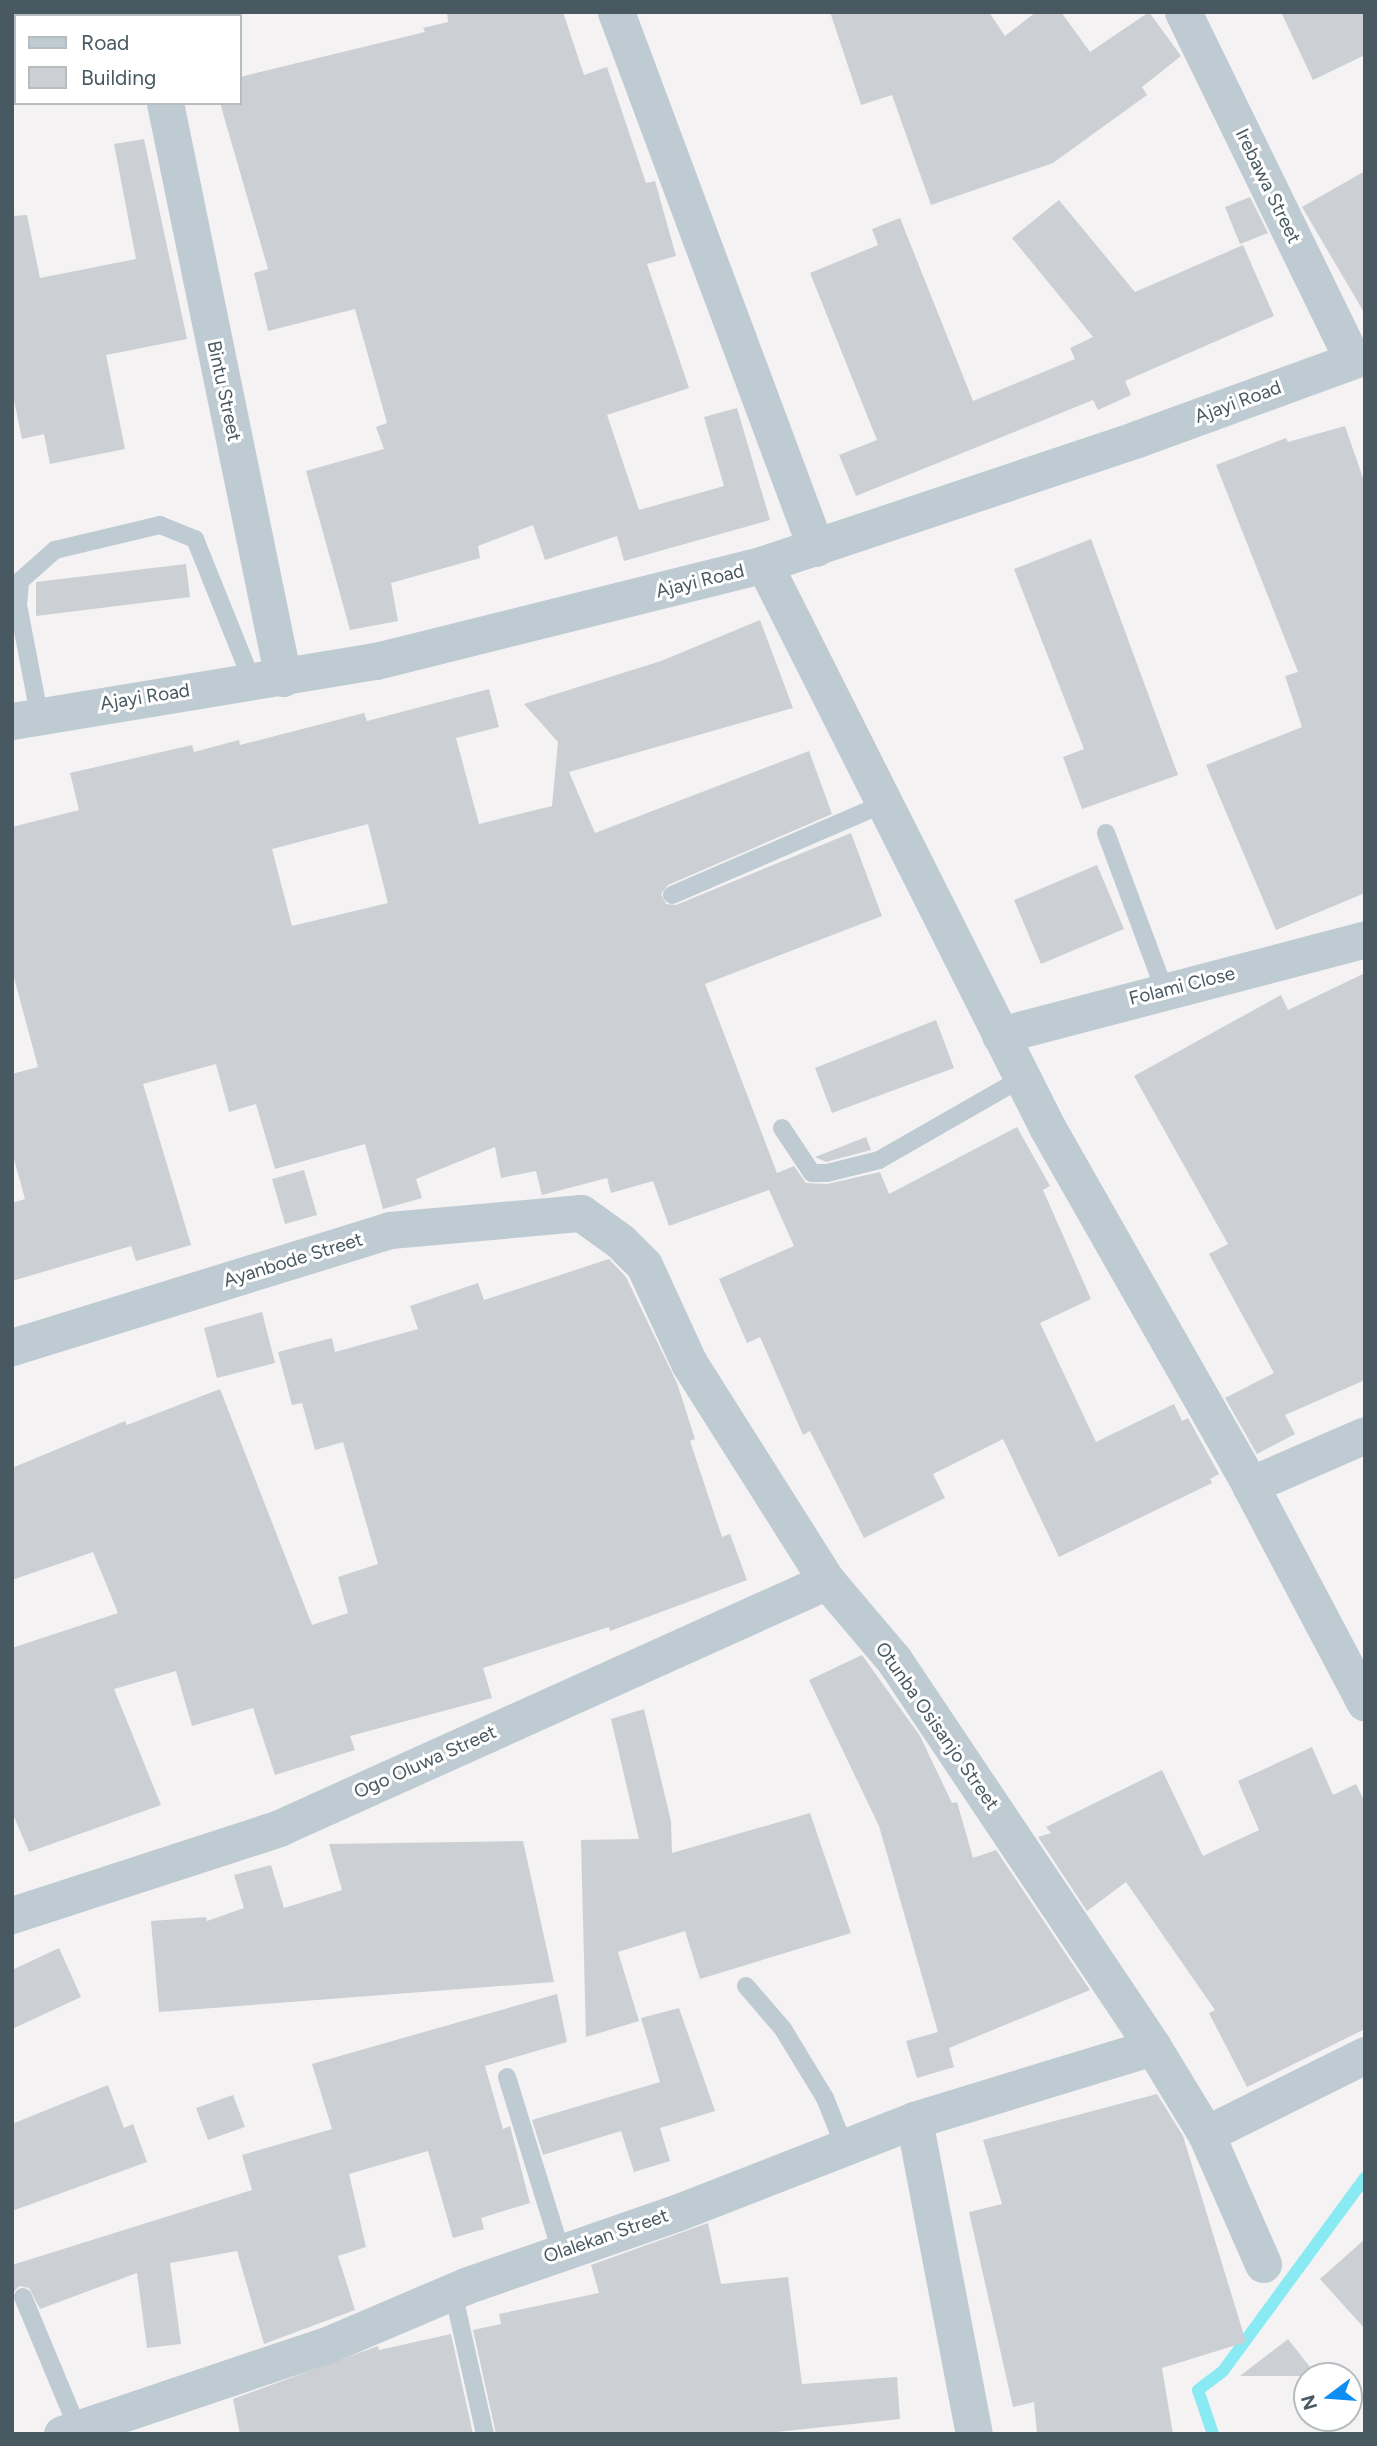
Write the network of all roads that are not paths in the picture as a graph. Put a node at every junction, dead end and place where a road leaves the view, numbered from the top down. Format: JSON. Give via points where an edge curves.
{"nodes":[{"id":1,"x":616,"y":12,"type":"edge"},
{"id":2,"x":1183,"y":12,"type":"edge"},
{"id":3,"x":165,"y":105,"type":"edge"},
{"id":4,"x":1359,"y":358,"type":"edge"},
{"id":5,"x":816,"y":548,"type":"junction"},
{"id":6,"x":764,"y":564,"type":"junction"},
{"id":7,"x":268,"y":679,"type":"junction"},
{"id":8,"x":25,"y":718,"type":"edge"},
{"id":9,"x":881,"y":805,"type":"junction"},
{"id":10,"x":1107,"y":833,"type":"dead end"},
{"id":11,"x":672,"y":895,"type":"dead end"},
{"id":12,"x":1365,"y":939,"type":"edge"},
{"id":13,"x":1164,"y":989,"type":"junction"},
{"id":14,"x":1000,"y":1035,"type":"junction"},
{"id":15,"x":1022,"y":1078,"type":"junction"},
{"id":16,"x":782,"y":1128,"type":"dead end"},
{"id":17,"x":581,"y":1213,"type":"joint"},
{"id":18,"x":12,"y":1347,"type":"edge"},
{"id":19,"x":1365,"y":1435,"type":"edge"},
{"id":20,"x":1250,"y":1485,"type":"junction"},
{"id":21,"x":827,"y":1581,"type":"junction"},
{"id":22,"x":1365,"y":1703,"type":"edge"},
{"id":23,"x":12,"y":1915,"type":"edge"},
{"id":24,"x":746,"y":1986,"type":"dead end"},
{"id":25,"x":1153,"y":2048,"type":"junction"},
{"id":26,"x":1365,"y":2055,"type":"edge"},
{"id":27,"x":507,"y":2077,"type":"dead end"},
{"id":28,"x":914,"y":2120,"type":"junction"},
{"id":29,"x":1206,"y":2134,"type":"junction"},
{"id":30,"x":844,"y":2146,"type":"junction"},
{"id":31,"x":561,"y":2250,"type":"junction"},
{"id":32,"x":1263,"y":2264,"type":"dead end"},
{"id":33,"x":453,"y":2292,"type":"junction"},
{"id":34,"x":23,"y":2297,"type":"dead end"},
{"id":35,"x":70,"y":2431,"type":"edge"},
{"id":36,"x":485,"y":2434,"type":"edge"},
{"id":37,"x":974,"y":2434,"type":"edge"}],
"edges":[{"from":1,"to":5,"type":"street"},
{"from":2,"to":4,"type":"street","name":"Irebawa Street"},
{"from":3,"to":7,"type":"street","name":"Bintu Street"},
{"from":4,"to":5,"type":"street","name":"Ajayi Road"},
{"from":5,"to":6,"type":"street","name":"Ajayi Road"},
{"from":6,"to":7,"type":"street","name":"Ajayi Road","via":[[376,661]]},
{"from":6,"to":9,"type":"street"},
{"from":7,"to":8,"type":"street","name":"Ajayi Road"},
{"from":7,"to":8,"type":"lane","via":[[195,539],[159,525],[55,550],[20,581]]},
{"from":9,"to":11,"type":"lane"},
{"from":9,"to":14,"type":"street"},
{"from":10,"to":13,"type":"lane"},
{"from":12,"to":13,"type":"street","name":"Folami Close"},
{"from":13,"to":14,"type":"street","name":"Folami Close"},
{"from":14,"to":15,"type":"street"},
{"from":15,"to":16,"type":"lane","via":[[879,1160],[827,1173],[813,1173]]},
{"from":15,"to":20,"type":"street"},
{"from":17,"to":18,"type":"street","name":"Ayanbode Street","via":[[390,1230]]},
{"from":17,"to":21,"type":"street","name":"Otunba Osisanjo Street","via":[[644,1265],[689,1363]]},
{"from":19,"to":20,"type":"street"},
{"from":20,"to":22,"type":"street"},
{"from":21,"to":23,"type":"street","name":"Ogo Oluwa Street","via":[[279,1828]]},
{"from":21,"to":25,"type":"street","name":"Otunba Osisanjo Street","via":[[894,1660]]},
{"from":24,"to":30,"type":"lane","via":[[790,2040],[825,2098]]},
{"from":25,"to":28,"type":"street","name":"Olalekan Street"},
{"from":25,"to":29,"type":"street","name":"Otunba Osisanjo Street"},
{"from":26,"to":29,"type":"street"},
{"from":27,"to":31,"type":"lane"},
{"from":28,"to":30,"type":"street","name":"Olalekan Street"},
{"from":28,"to":37,"type":"street"},
{"from":29,"to":32,"type":"street","name":"Otunba Osisanjo Street"},
{"from":30,"to":31,"type":"street","name":"Olalekan Street","via":[[676,2213]]},
{"from":31,"to":33,"type":"street","name":"Olalekan Street"},
{"from":33,"to":35,"type":"street","name":"Olalekan Street","via":[[327,2345]]},
{"from":33,"to":36,"type":"lane"},
{"from":34,"to":35,"type":"lane"}]}
